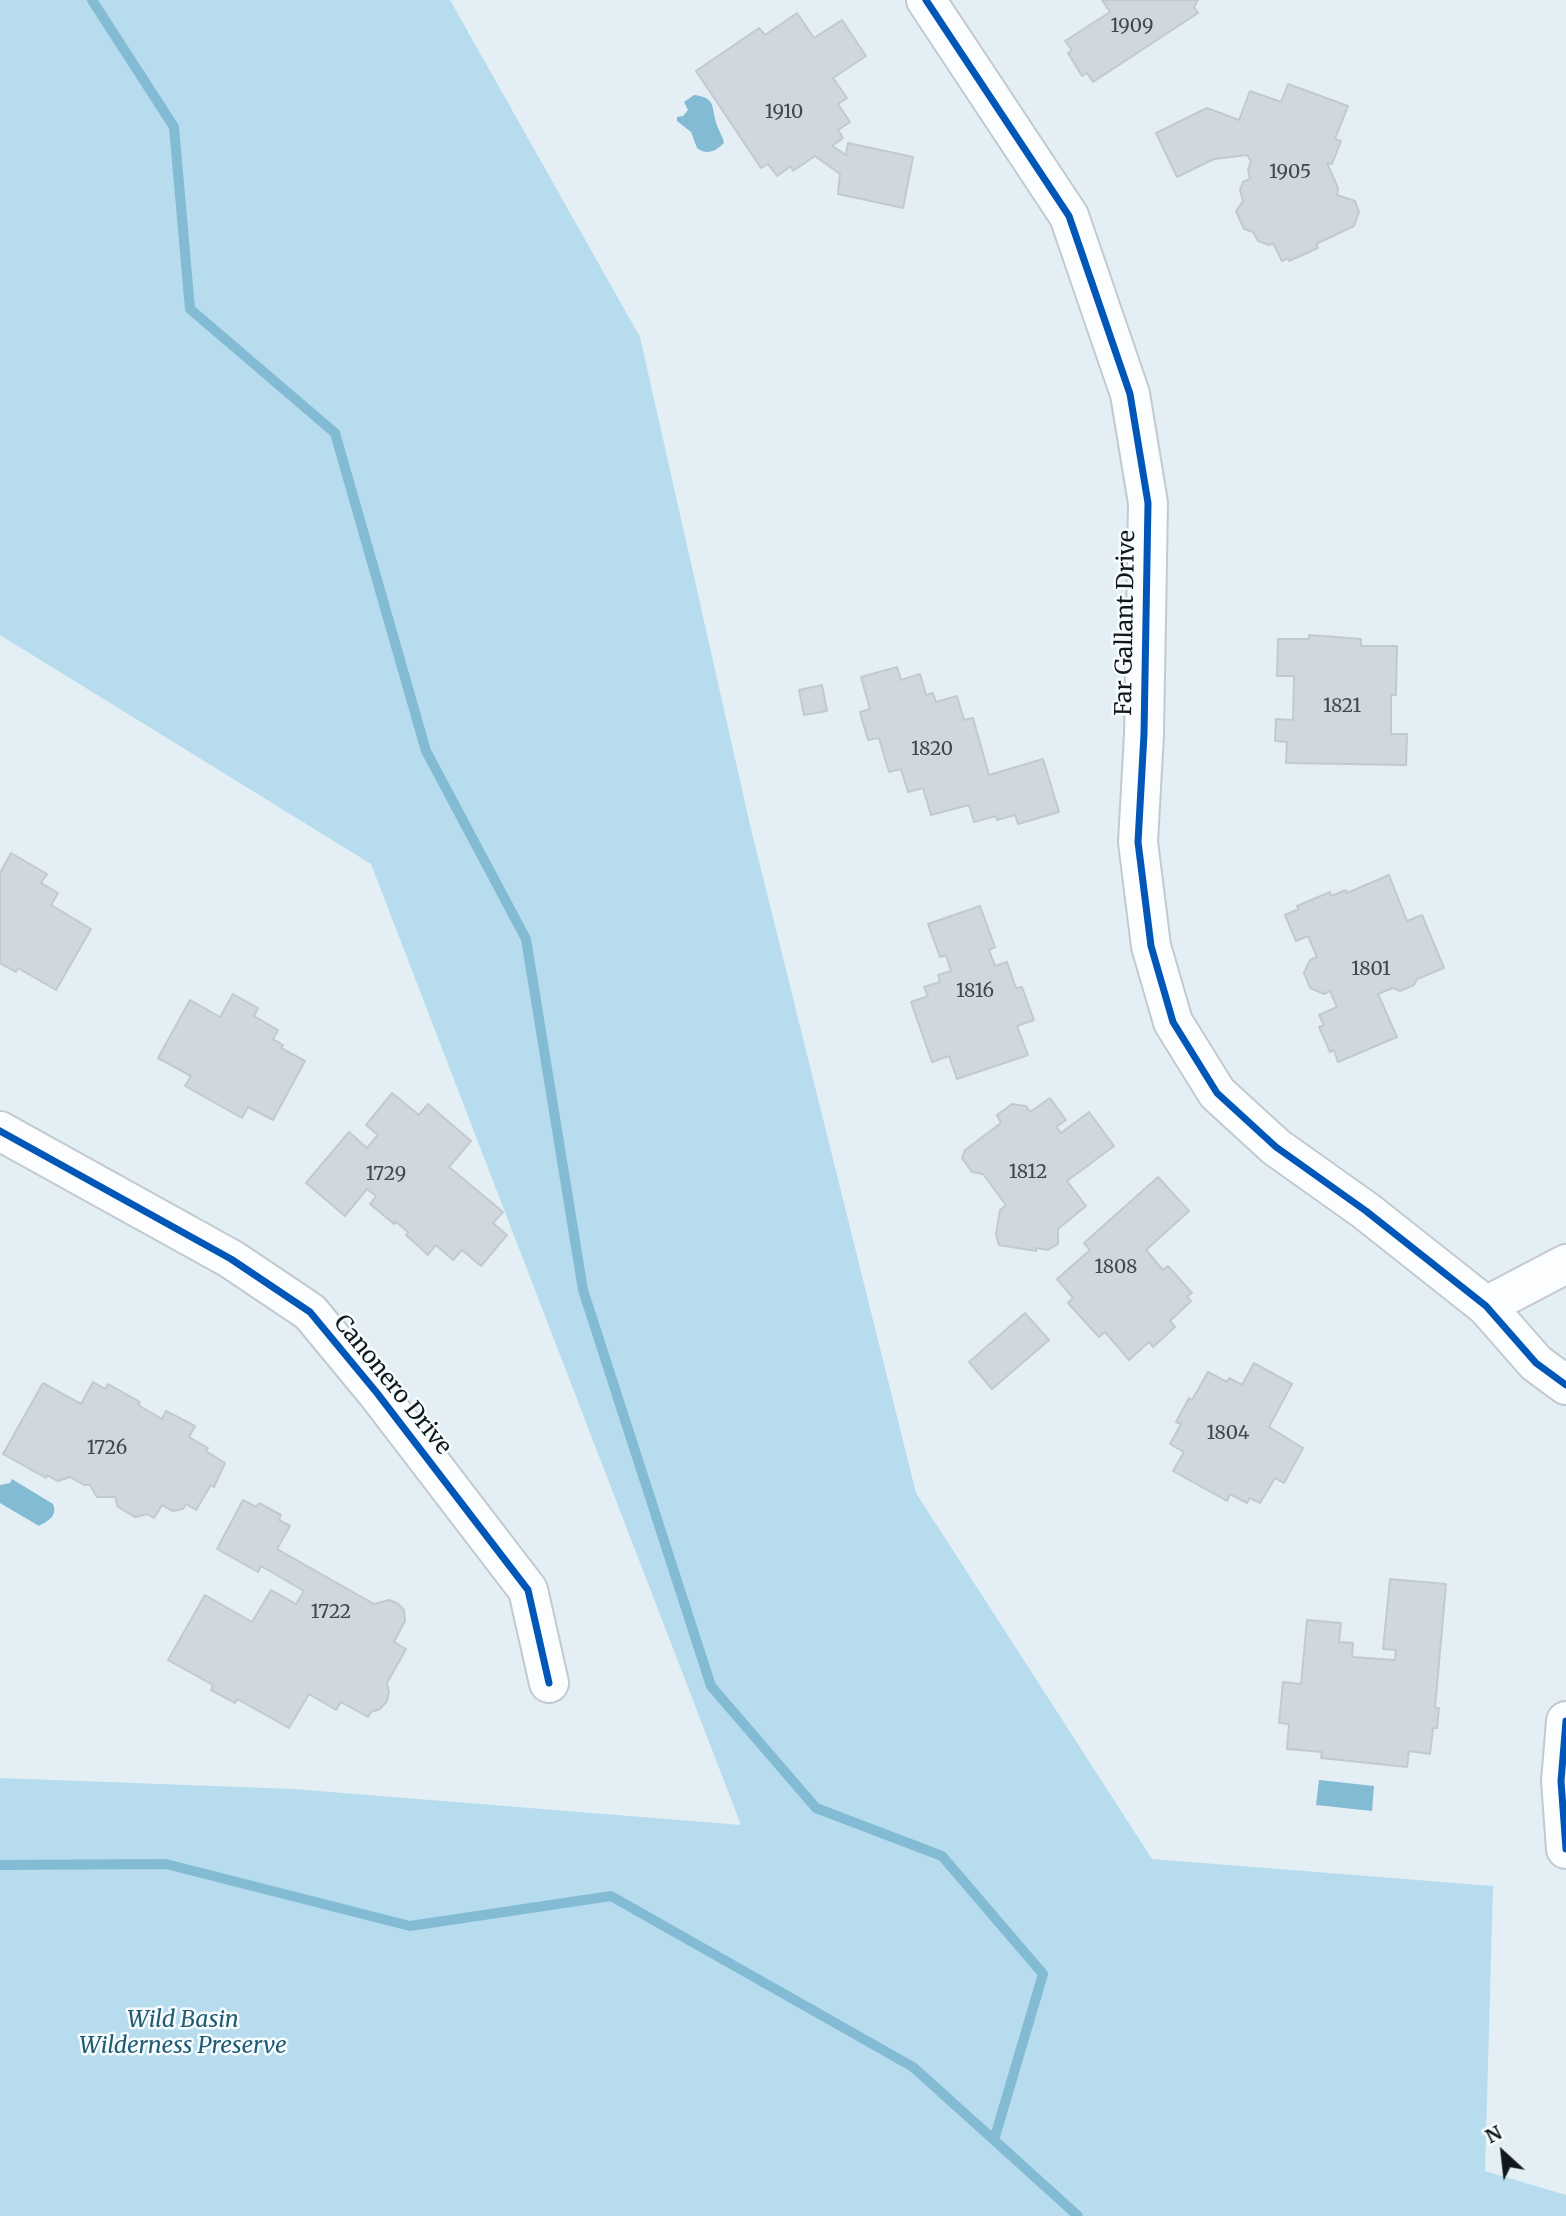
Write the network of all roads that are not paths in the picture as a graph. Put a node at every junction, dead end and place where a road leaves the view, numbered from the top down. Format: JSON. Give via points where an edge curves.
{"nodes":[{"id":1,"x":926,"y":0,"type":"edge"},
{"id":2,"x":0,"y":1131,"type":"edge"},
{"id":3,"x":1566,"y":1264,"type":"edge"},
{"id":4,"x":1486,"y":1306,"type":"junction"},
{"id":5,"x":1566,"y":1385,"type":"edge"},
{"id":6,"x":549,"y":1683,"type":"dead end"},
{"id":7,"x":1566,"y":1721,"type":"edge"},
{"id":8,"x":1566,"y":1849,"type":"edge"}],
"edges":[{"from":1,"to":4,"type":"street","name":"Far Gallant Drive","via":[[1069,216],[1129,394],[1147,503],[1138,842],[1151,946],[1173,1022],[1217,1093],[1276,1147]]},
{"from":2,"to":6,"type":"street","name":"Canonero Drive","via":[[231,1259],[310,1312],[528,1590]]},
{"from":3,"to":4,"type":"street"},
{"from":4,"to":5,"type":"street","name":"Far Gallant Drive","via":[[1536,1363]]},
{"from":7,"to":8,"type":"street","via":[[1561,1781]]}]}
